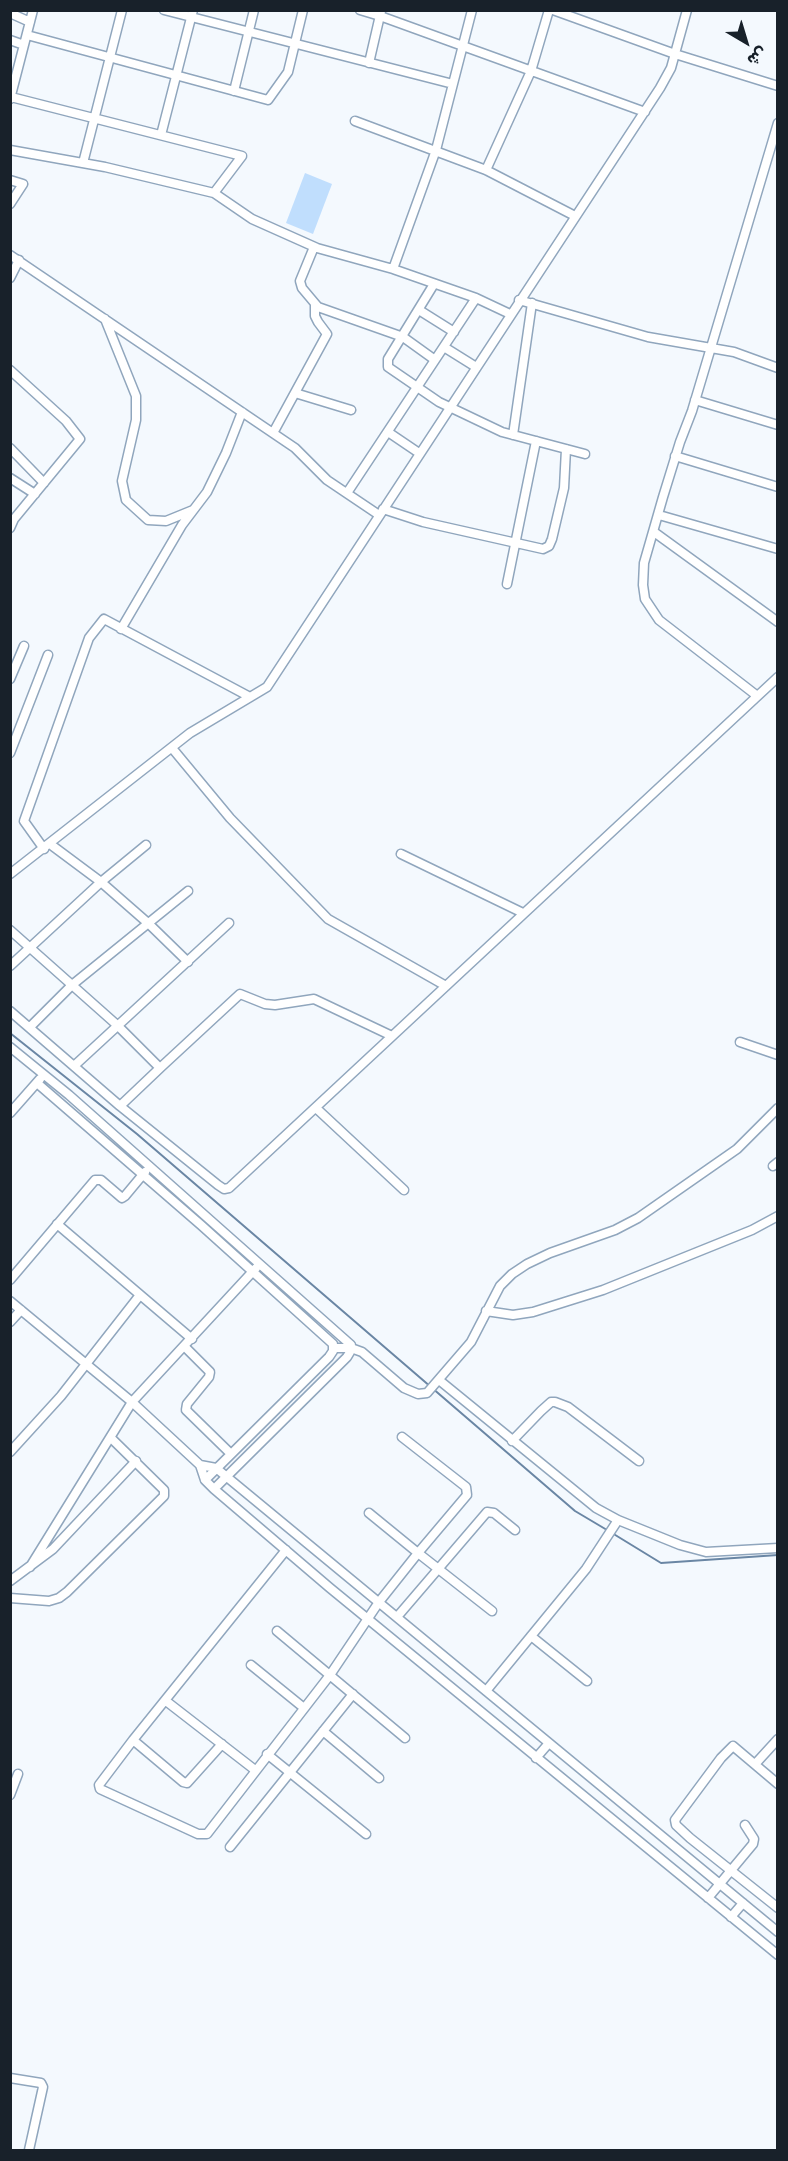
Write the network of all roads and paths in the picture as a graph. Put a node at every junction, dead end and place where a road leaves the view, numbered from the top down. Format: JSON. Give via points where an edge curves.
{"nodes":[{"id":1,"x":33,"y":10,"type":"edge"},
{"id":2,"x":122,"y":10,"type":"edge"},
{"id":3,"x":164,"y":10,"type":"edge"},
{"id":4,"x":254,"y":10,"type":"edge"},
{"id":5,"x":303,"y":10,"type":"edge"},
{"id":6,"x":360,"y":10,"type":"edge"},
{"id":7,"x":472,"y":10,"type":"edge"},
{"id":8,"x":551,"y":10,"type":"edge"},
{"id":9,"x":687,"y":10,"type":"edge"},
{"id":10,"x":10,"y":13,"type":"edge"},
{"id":11,"x":380,"y":13,"type":"edge"},
{"id":12,"x":192,"y":14,"type":"edge"},
{"id":13,"x":30,"y":22,"type":"junction"},
{"id":14,"x":249,"y":32,"type":"junction"},
{"id":15,"x":27,"y":35,"type":"junction"},
{"id":16,"x":10,"y":40,"type":"edge"},
{"id":17,"x":294,"y":44,"type":"junction"},
{"id":18,"x":24,"y":45,"type":"junction"},
{"id":19,"x":463,"y":46,"type":"junction"},
{"id":20,"x":675,"y":54,"type":"junction"},
{"id":21,"x":111,"y":58,"type":"junction"},
{"id":22,"x":369,"y":63,"type":"junction"},
{"id":23,"x":531,"y":71,"type":"junction"},
{"id":24,"x":177,"y":76,"type":"junction"},
{"id":25,"x":453,"y":84,"type":"junction"},
{"id":26,"x":777,"y":87,"type":"edge"},
{"id":27,"x":234,"y":91,"type":"junction"},
{"id":28,"x":11,"y":98,"type":"edge"},
{"id":29,"x":645,"y":112,"type":"junction"},
{"id":30,"x":95,"y":118,"type":"junction"},
{"id":31,"x":355,"y":121,"type":"dead end"},
{"id":32,"x":777,"y":123,"type":"edge"},
{"id":33,"x":161,"y":135,"type":"junction"},
{"id":34,"x":10,"y":150,"type":"edge"},
{"id":35,"x":436,"y":150,"type":"junction"},
{"id":36,"x":83,"y":163,"type":"junction"},
{"id":37,"x":486,"y":170,"type":"junction"},
{"id":38,"x":10,"y":180,"type":"edge"},
{"id":39,"x":214,"y":193,"type":"junction"},
{"id":40,"x":10,"y":204,"type":"edge"},
{"id":41,"x":575,"y":216,"type":"junction"},
{"id":42,"x":314,"y":247,"type":"junction"},
{"id":43,"x":15,"y":257,"type":"edge"},
{"id":44,"x":393,"y":269,"type":"junction"},
{"id":45,"x":10,"y":278,"type":"edge"},
{"id":46,"x":434,"y":284,"type":"junction"},
{"id":47,"x":476,"y":298,"type":"junction"},
{"id":48,"x":519,"y":300,"type":"junction"},
{"id":49,"x":532,"y":303,"type":"junction"},
{"id":50,"x":315,"y":305,"type":"junction"},
{"id":51,"x":418,"y":310,"type":"junction"},
{"id":52,"x":510,"y":314,"type":"junction"},
{"id":53,"x":104,"y":318,"type":"junction"},
{"id":54,"x":454,"y":332,"type":"junction"},
{"id":55,"x":403,"y":337,"type":"junction"},
{"id":56,"x":444,"y":347,"type":"junction"},
{"id":57,"x":712,"y":347,"type":"junction"},
{"id":58,"x":435,"y":360,"type":"junction"},
{"id":59,"x":476,"y":367,"type":"junction"},
{"id":60,"x":777,"y":368,"type":"edge"},
{"id":61,"x":10,"y":369,"type":"edge"},
{"id":62,"x":417,"y":388,"type":"junction"},
{"id":63,"x":295,"y":393,"type":"junction"},
{"id":64,"x":695,"y":400,"type":"junction"},
{"id":65,"x":450,"y":407,"type":"junction"},
{"id":66,"x":351,"y":410,"type":"dead end"},
{"id":67,"x":242,"y":412,"type":"junction"},
{"id":68,"x":777,"y":425,"type":"edge"},
{"id":69,"x":388,"y":432,"type":"junction"},
{"id":70,"x":273,"y":433,"type":"junction"},
{"id":71,"x":513,"y":435,"type":"junction"},
{"id":72,"x":536,"y":441,"type":"junction"},
{"id":73,"x":10,"y":448,"type":"edge"},
{"id":74,"x":566,"y":449,"type":"junction"},
{"id":75,"x":419,"y":453,"type":"junction"},
{"id":76,"x":585,"y":454,"type":"dead end"},
{"id":77,"x":675,"y":456,"type":"junction"},
{"id":78,"x":10,"y":478,"type":"edge"},
{"id":79,"x":44,"y":483,"type":"junction"},
{"id":80,"x":777,"y":487,"type":"edge"},
{"id":81,"x":347,"y":493,"type":"junction"},
{"id":82,"x":36,"y":494,"type":"junction"},
{"id":83,"x":193,"y":510,"type":"junction"},
{"id":84,"x":381,"y":512,"type":"junction"},
{"id":85,"x":659,"y":515,"type":"junction"},
{"id":86,"x":10,"y":528,"type":"edge"},
{"id":87,"x":654,"y":532,"type":"junction"},
{"id":88,"x":516,"y":543,"type":"junction"},
{"id":89,"x":777,"y":549,"type":"edge"},
{"id":90,"x":507,"y":584,"type":"dead end"},
{"id":91,"x":777,"y":622,"type":"edge"},
{"id":92,"x":122,"y":629,"type":"junction"},
{"id":93,"x":24,"y":646,"type":"dead end"},
{"id":94,"x":48,"y":655,"type":"dead end"},
{"id":95,"x":777,"y":677,"type":"edge"},
{"id":96,"x":10,"y":679,"type":"edge"},
{"id":97,"x":756,"y":695,"type":"junction"},
{"id":98,"x":250,"y":697,"type":"junction"},
{"id":99,"x":172,"y":748,"type":"junction"},
{"id":100,"x":10,"y":753,"type":"edge"},
{"id":101,"x":146,"y":845,"type":"dead end"},
{"id":102,"x":47,"y":847,"type":"junction"},
{"id":103,"x":402,"y":854,"type":"dead end"},
{"id":104,"x":10,"y":874,"type":"edge"},
{"id":105,"x":101,"y":882,"type":"junction"},
{"id":106,"x":188,"y":891,"type":"dead end"},
{"id":107,"x":523,"y":913,"type":"junction"},
{"id":108,"x":229,"y":923,"type":"dead end"},
{"id":109,"x":149,"y":924,"type":"junction"},
{"id":110,"x":10,"y":930,"type":"edge"},
{"id":111,"x":32,"y":948,"type":"junction"},
{"id":112,"x":188,"y":962,"type":"junction"},
{"id":113,"x":10,"y":966,"type":"edge"},
{"id":114,"x":72,"y":986,"type":"junction"},
{"id":115,"x":446,"y":986,"type":"junction"},
{"id":116,"x":10,"y":1011,"type":"edge"},
{"id":117,"x":117,"y":1025,"type":"junction"},
{"id":118,"x":30,"y":1027,"type":"junction"},
{"id":119,"x":392,"y":1036,"type":"junction"},
{"id":120,"x":740,"y":1042,"type":"dead end"},
{"id":121,"x":10,"y":1047,"type":"edge"},
{"id":122,"x":777,"y":1055,"type":"edge"},
{"id":123,"x":74,"y":1066,"type":"junction"},
{"id":124,"x":160,"y":1068,"type":"junction"},
{"id":125,"x":44,"y":1074,"type":"junction"},
{"id":126,"x":37,"y":1083,"type":"junction"},
{"id":127,"x":120,"y":1106,"type":"junction"},
{"id":128,"x":316,"y":1108,"type":"junction"},
{"id":129,"x":777,"y":1108,"type":"edge"},
{"id":130,"x":11,"y":1111,"type":"edge"},
{"id":131,"x":150,"y":1166,"type":"junction"},
{"id":132,"x":143,"y":1175,"type":"junction"},
{"id":133,"x":404,"y":1190,"type":"dead end"},
{"id":134,"x":777,"y":1216,"type":"edge"},
{"id":135,"x":57,"y":1224,"type":"junction"},
{"id":136,"x":260,"y":1263,"type":"junction"},
{"id":137,"x":253,"y":1272,"type":"junction"},
{"id":138,"x":10,"y":1280,"type":"edge"},
{"id":139,"x":140,"y":1295,"type":"junction"},
{"id":140,"x":10,"y":1301,"type":"edge"},
{"id":141,"x":21,"y":1310,"type":"junction"},
{"id":142,"x":486,"y":1311,"type":"junction"},
{"id":143,"x":10,"y":1322,"type":"edge"},
{"id":144,"x":192,"y":1339,"type":"junction"},
{"id":145,"x":185,"y":1347,"type":"junction"},
{"id":146,"x":333,"y":1348,"type":"junction"},
{"id":147,"x":351,"y":1348,"type":"junction"},
{"id":148,"x":87,"y":1365,"type":"junction"},
{"id":149,"x":434,"y":1386,"type":"junction"},
{"id":150,"x":132,"y":1402,"type":"junction"},
{"id":151,"x":402,"y":1437,"type":"dead end"},
{"id":152,"x":111,"y":1438,"type":"junction"},
{"id":153,"x":513,"y":1441,"type":"junction"},
{"id":154,"x":12,"y":1448,"type":"edge"},
{"id":155,"x":230,"y":1453,"type":"junction"},
{"id":156,"x":136,"y":1461,"type":"junction"},
{"id":157,"x":639,"y":1461,"type":"dead end"},
{"id":158,"x":200,"y":1466,"type":"junction"},
{"id":159,"x":216,"y":1468,"type":"junction"},
{"id":160,"x":226,"y":1477,"type":"junction"},
{"id":161,"x":205,"y":1480,"type":"junction"},
{"id":162,"x":214,"y":1490,"type":"junction"},
{"id":163,"x":369,"y":1512,"type":"dead end"},
{"id":164,"x":618,"y":1520,"type":"junction"},
{"id":165,"x":515,"y":1530,"type":"dead end"},
{"id":166,"x":777,"y":1548,"type":"edge"},
{"id":167,"x":286,"y":1550,"type":"junction"},
{"id":168,"x":418,"y":1553,"type":"junction"},
{"id":169,"x":30,"y":1567,"type":"junction"},
{"id":170,"x":438,"y":1569,"type":"junction"},
{"id":171,"x":10,"y":1581,"type":"edge"},
{"id":172,"x":10,"y":1598,"type":"edge"},
{"id":173,"x":379,"y":1602,"type":"junction"},
{"id":174,"x":492,"y":1611,"type":"dead end"},
{"id":175,"x":397,"y":1617,"type":"junction"},
{"id":176,"x":368,"y":1619,"type":"junction"},
{"id":177,"x":277,"y":1631,"type":"dead end"},
{"id":178,"x":531,"y":1636,"type":"junction"},
{"id":179,"x":251,"y":1665,"type":"dead end"},
{"id":180,"x":330,"y":1675,"type":"junction"},
{"id":181,"x":587,"y":1681,"type":"dead end"},
{"id":182,"x":486,"y":1691,"type":"junction"},
{"id":183,"x":353,"y":1694,"type":"junction"},
{"id":184,"x":166,"y":1701,"type":"junction"},
{"id":185,"x":304,"y":1708,"type":"junction"},
{"id":186,"x":322,"y":1731,"type":"junction"},
{"id":187,"x":405,"y":1738,"type":"dead end"},
{"id":188,"x":777,"y":1739,"type":"edge"},
{"id":189,"x":133,"y":1740,"type":"junction"},
{"id":190,"x":549,"y":1743,"type":"junction"},
{"id":191,"x":222,"y":1744,"type":"junction"},
{"id":192,"x":267,"y":1754,"type":"junction"},
{"id":193,"x":537,"y":1758,"type":"junction"},
{"id":194,"x":757,"y":1762,"type":"dead end"},
{"id":195,"x":255,"y":1770,"type":"junction"},
{"id":196,"x":289,"y":1772,"type":"junction"},
{"id":197,"x":18,"y":1774,"type":"dead end"},
{"id":198,"x":379,"y":1778,"type":"dead end"},
{"id":199,"x":777,"y":1784,"type":"edge"},
{"id":200,"x":10,"y":1795,"type":"edge"},
{"id":201,"x":745,"y":1825,"type":"dead end"},
{"id":202,"x":366,"y":1834,"type":"dead end"},
{"id":203,"x":230,"y":1847,"type":"dead end"},
{"id":204,"x":730,"y":1871,"type":"junction"},
{"id":205,"x":720,"y":1884,"type":"junction"},
{"id":206,"x":708,"y":1898,"type":"junction"},
{"id":207,"x":743,"y":1903,"type":"junction"},
{"id":208,"x":777,"y":1908,"type":"edge"},
{"id":209,"x":731,"y":1917,"type":"junction"},
{"id":210,"x":777,"y":1932,"type":"edge"},
{"id":211,"x":777,"y":1955,"type":"edge"},
{"id":212,"x":10,"y":2078,"type":"edge"},
{"id":213,"x":29,"y":2151,"type":"edge"}],
"edges":[{"from":1,"to":13,"type":"street"},
{"from":2,"to":21,"type":"street"},
{"from":3,"to":12,"type":"street"},
{"from":4,"to":14,"type":"street"},
{"from":5,"to":17,"type":"street"},
{"from":6,"to":11,"type":"street"},
{"from":7,"to":19,"type":"street"},
{"from":8,"to":20,"type":"street"},
{"from":8,"to":23,"type":"street"},
{"from":9,"to":20,"type":"street"},
{"from":10,"to":13,"type":"street"},
{"from":11,"to":19,"type":"street"},
{"from":11,"to":22,"type":"street"},
{"from":12,"to":14,"type":"street"},
{"from":12,"to":24,"type":"street"},
{"from":13,"to":15,"type":"street"},
{"from":14,"to":17,"type":"street"},
{"from":14,"to":27,"type":"street"},
{"from":15,"to":18,"type":"street"},
{"from":15,"to":21,"type":"street"},
{"from":16,"to":18,"type":"street"},
{"from":17,"to":22,"type":"street"},
{"from":17,"to":27,"type":"street","via":[[288,72],[268,100]]},
{"from":18,"to":28,"type":"street"},
{"from":19,"to":23,"type":"street"},
{"from":19,"to":25,"type":"street"},
{"from":20,"to":26,"type":"street"},
{"from":20,"to":29,"type":"street"},
{"from":21,"to":24,"type":"street"},
{"from":21,"to":30,"type":"street"},
{"from":22,"to":25,"type":"street"},
{"from":23,"to":29,"type":"street"},
{"from":23,"to":37,"type":"street"},
{"from":24,"to":27,"type":"street"},
{"from":24,"to":33,"type":"street"},
{"from":25,"to":35,"type":"street"},
{"from":28,"to":30,"type":"street"},
{"from":29,"to":41,"type":"street"},
{"from":30,"to":33,"type":"street"},
{"from":30,"to":36,"type":"street"},
{"from":31,"to":35,"type":"street"},
{"from":32,"to":57,"type":"street"},
{"from":33,"to":39,"type":"street","via":[[242,156]]},
{"from":34,"to":36,"type":"street"},
{"from":35,"to":37,"type":"street"},
{"from":35,"to":44,"type":"street"},
{"from":36,"to":39,"type":"street"},
{"from":37,"to":41,"type":"street"},
{"from":38,"to":40,"type":"street","via":[[23,184]]},
{"from":39,"to":42,"type":"street","via":[[252,219]]},
{"from":41,"to":48,"type":"street"},
{"from":42,"to":44,"type":"street"},
{"from":42,"to":50,"type":"street","via":[[300,281]]},
{"from":43,"to":45,"type":"street"},
{"from":43,"to":53,"type":"street"},
{"from":44,"to":46,"type":"street"},
{"from":46,"to":47,"type":"street"},
{"from":46,"to":51,"type":"street"},
{"from":47,"to":52,"type":"street"},
{"from":47,"to":54,"type":"street"},
{"from":48,"to":49,"type":"street"},
{"from":48,"to":52,"type":"street"},
{"from":49,"to":57,"type":"street","via":[[648,337]]},
{"from":49,"to":71,"type":"street"},
{"from":50,"to":55,"type":"street"},
{"from":50,"to":63,"type":"street","via":[[315,316],[327,334]]},
{"from":51,"to":54,"type":"street"},
{"from":51,"to":55,"type":"street"},
{"from":52,"to":59,"type":"street"},
{"from":53,"to":67,"type":"street"},
{"from":53,"to":83,"type":"street","via":[[136,396],[136,420],[122,481],[126,500],[148,520],[166,521]]},
{"from":54,"to":56,"type":"street"},
{"from":55,"to":58,"type":"street"},
{"from":55,"to":62,"type":"street","via":[[388,359],[388,367]]},
{"from":56,"to":58,"type":"street"},
{"from":56,"to":59,"type":"street"},
{"from":57,"to":60,"type":"street"},
{"from":57,"to":64,"type":"street"},
{"from":58,"to":62,"type":"street"},
{"from":59,"to":65,"type":"street"},
{"from":61,"to":79,"type":"street","via":[[80,439]]},
{"from":62,"to":65,"type":"street"},
{"from":62,"to":69,"type":"street"},
{"from":63,"to":66,"type":"street"},
{"from":63,"to":70,"type":"street"},
{"from":64,"to":68,"type":"street"},
{"from":64,"to":77,"type":"street"},
{"from":65,"to":71,"type":"street"},
{"from":65,"to":75,"type":"street"},
{"from":67,"to":70,"type":"street"},
{"from":67,"to":83,"type":"street","via":[[207,492]]},
{"from":69,"to":75,"type":"street"},
{"from":69,"to":81,"type":"street"},
{"from":70,"to":81,"type":"street"},
{"from":71,"to":72,"type":"street"},
{"from":72,"to":74,"type":"street"},
{"from":72,"to":88,"type":"street"},
{"from":73,"to":79,"type":"street"},
{"from":74,"to":76,"type":"street"},
{"from":74,"to":88,"type":"street","via":[[564,488],[549,546],[543,549]]},
{"from":75,"to":84,"type":"street"},
{"from":77,"to":80,"type":"street"},
{"from":77,"to":85,"type":"street"},
{"from":78,"to":82,"type":"street"},
{"from":79,"to":82,"type":"street"},
{"from":81,"to":84,"type":"street"},
{"from":82,"to":86,"type":"street"},
{"from":83,"to":92,"type":"street"},
{"from":84,"to":88,"type":"street"},
{"from":84,"to":98,"type":"street","via":[[267,687]]},
{"from":85,"to":87,"type":"street"},
{"from":85,"to":89,"type":"street"},
{"from":87,"to":91,"type":"street"},
{"from":87,"to":97,"type":"street","via":[[644,563],[643,585],[651,610],[669,629]]},
{"from":88,"to":90,"type":"street"},
{"from":92,"to":98,"type":"street"},
{"from":92,"to":102,"type":"street","via":[[104,620],[89,638],[46,757],[24,821]]},
{"from":93,"to":96,"type":"street"},
{"from":94,"to":100,"type":"street"},
{"from":95,"to":97,"type":"street"},
{"from":97,"to":107,"type":"street"},
{"from":98,"to":99,"type":"street"},
{"from":99,"to":102,"type":"street"},
{"from":99,"to":115,"type":"street","via":[[230,818],[328,920]]},
{"from":101,"to":105,"type":"street"},
{"from":102,"to":104,"type":"street"},
{"from":102,"to":105,"type":"street"},
{"from":103,"to":107,"type":"street"},
{"from":105,"to":109,"type":"street"},
{"from":105,"to":111,"type":"street"},
{"from":106,"to":109,"type":"street"},
{"from":107,"to":115,"type":"street"},
{"from":108,"to":112,"type":"street"},
{"from":109,"to":112,"type":"street"},
{"from":109,"to":114,"type":"street"},
{"from":110,"to":111,"type":"street"},
{"from":111,"to":113,"type":"street"},
{"from":111,"to":114,"type":"street"},
{"from":112,"to":117,"type":"street"},
{"from":114,"to":117,"type":"street"},
{"from":114,"to":118,"type":"street"},
{"from":115,"to":119,"type":"street"},
{"from":116,"to":118,"type":"street"},
{"from":117,"to":123,"type":"street"},
{"from":117,"to":124,"type":"street"},
{"from":118,"to":123,"type":"street"},
{"from":119,"to":124,"type":"street","via":[[314,999],[274,1005],[240,994]]},
{"from":119,"to":128,"type":"street"},
{"from":120,"to":122,"type":"street"},
{"from":121,"to":125,"type":"street"},
{"from":123,"to":127,"type":"street"},
{"from":124,"to":127,"type":"street"},
{"from":125,"to":126,"type":"street"},
{"from":125,"to":131,"type":"street"},
{"from":126,"to":130,"type":"street"},
{"from":126,"to":132,"type":"street"},
{"from":127,"to":128,"type":"street","via":[[224,1189],[238,1181]]},
{"from":128,"to":133,"type":"street"},
{"from":129,"to":142,"type":"street","via":[[737,1149],[638,1218],[550,1253],[512,1274]]},
{"from":131,"to":132,"type":"street"},
{"from":131,"to":136,"type":"street"},
{"from":132,"to":135,"type":"street","via":[[122,1198],[101,1180],[95,1180]]},
{"from":132,"to":137,"type":"street"},
{"from":134,"to":142,"type":"street","via":[[752,1230],[603,1290],[533,1312],[513,1315]]},
{"from":135,"to":138,"type":"street"},
{"from":135,"to":139,"type":"street"},
{"from":136,"to":137,"type":"street"},
{"from":136,"to":147,"type":"street","via":[[345,1338]]},
{"from":137,"to":144,"type":"street"},
{"from":137,"to":146,"type":"street","via":[[331,1341]]},
{"from":139,"to":144,"type":"street"},
{"from":139,"to":148,"type":"street"},
{"from":140,"to":141,"type":"street"},
{"from":141,"to":143,"type":"street"},
{"from":141,"to":148,"type":"street"},
{"from":142,"to":149,"type":"street","via":[[471,1342]]},
{"from":144,"to":145,"type":"street"},
{"from":145,"to":150,"type":"street"},
{"from":145,"to":155,"type":"street","via":[[210,1372],[186,1410]]},
{"from":146,"to":147,"type":"street"},
{"from":146,"to":155,"type":"street","via":[[329,1357]]},
{"from":147,"to":149,"type":"street","via":[[362,1352],[404,1388],[421,1395]]},
{"from":147,"to":160,"type":"street","via":[[347,1357]]},
{"from":148,"to":150,"type":"street"},
{"from":148,"to":154,"type":"street"},
{"from":149,"to":153,"type":"street"},
{"from":150,"to":152,"type":"street"},
{"from":150,"to":158,"type":"street"},
{"from":151,"to":168,"type":"street","via":[[466,1487],[467,1495]]},
{"from":152,"to":156,"type":"street"},
{"from":152,"to":169,"type":"street"},
{"from":153,"to":157,"type":"street","via":[[555,1402],[568,1407]]},
{"from":153,"to":164,"type":"street","via":[[596,1509]]},
{"from":155,"to":159,"type":"street"},
{"from":156,"to":169,"type":"street","via":[[69,1534]]},
{"from":156,"to":172,"type":"street","via":[[165,1490],[164,1496],[59,1598]]},
{"from":158,"to":159,"type":"street"},
{"from":158,"to":161,"type":"street"},
{"from":159,"to":160,"type":"street"},
{"from":159,"to":161,"type":"street"},
{"from":160,"to":162,"type":"street"},
{"from":160,"to":173,"type":"street"},
{"from":161,"to":162,"type":"street"},
{"from":162,"to":167,"type":"street"},
{"from":163,"to":168,"type":"street"},
{"from":164,"to":166,"type":"street","via":[[706,1552]]},
{"from":164,"to":178,"type":"street","via":[[586,1569]]},
{"from":165,"to":170,"type":"street","via":[[495,1513],[487,1512]]},
{"from":167,"to":176,"type":"street"},
{"from":167,"to":184,"type":"street"},
{"from":168,"to":170,"type":"street"},
{"from":168,"to":173,"type":"street"},
{"from":169,"to":171,"type":"street"},
{"from":170,"to":174,"type":"street"},
{"from":170,"to":175,"type":"street"},
{"from":173,"to":175,"type":"street"},
{"from":173,"to":176,"type":"street"},
{"from":175,"to":182,"type":"street"},
{"from":176,"to":180,"type":"street"},
{"from":176,"to":193,"type":"street"},
{"from":177,"to":180,"type":"street"},
{"from":178,"to":181,"type":"street"},
{"from":178,"to":182,"type":"street"},
{"from":179,"to":185,"type":"street"},
{"from":180,"to":183,"type":"street"},
{"from":180,"to":185,"type":"street"},
{"from":182,"to":190,"type":"street"},
{"from":183,"to":186,"type":"street"},
{"from":183,"to":187,"type":"street"},
{"from":184,"to":189,"type":"street"},
{"from":184,"to":191,"type":"street"},
{"from":185,"to":192,"type":"street"},
{"from":186,"to":196,"type":"street"},
{"from":186,"to":198,"type":"street"},
{"from":188,"to":194,"type":"street"},
{"from":189,"to":191,"type":"street","via":[[187,1783]]},
{"from":189,"to":195,"type":"street","via":[[99,1788],[203,1835],[211,1830]]},
{"from":190,"to":193,"type":"street"},
{"from":190,"to":205,"type":"street"},
{"from":191,"to":195,"type":"street"},
{"from":192,"to":195,"type":"street"},
{"from":192,"to":196,"type":"street"},
{"from":193,"to":206,"type":"street"},
{"from":196,"to":202,"type":"street"},
{"from":196,"to":203,"type":"street"},
{"from":197,"to":200,"type":"street"},
{"from":199,"to":204,"type":"street","via":[[733,1746],[675,1820],[679,1828]]},
{"from":201,"to":204,"type":"street","via":[[753,1844]]},
{"from":204,"to":205,"type":"street"},
{"from":204,"to":208,"type":"street"},
{"from":205,"to":206,"type":"street"},
{"from":205,"to":207,"type":"street"},
{"from":206,"to":209,"type":"street"},
{"from":207,"to":209,"type":"street"},
{"from":207,"to":210,"type":"street"},
{"from":209,"to":211,"type":"street"},
{"from":212,"to":213,"type":"street","via":[[43,2086]]}]}
